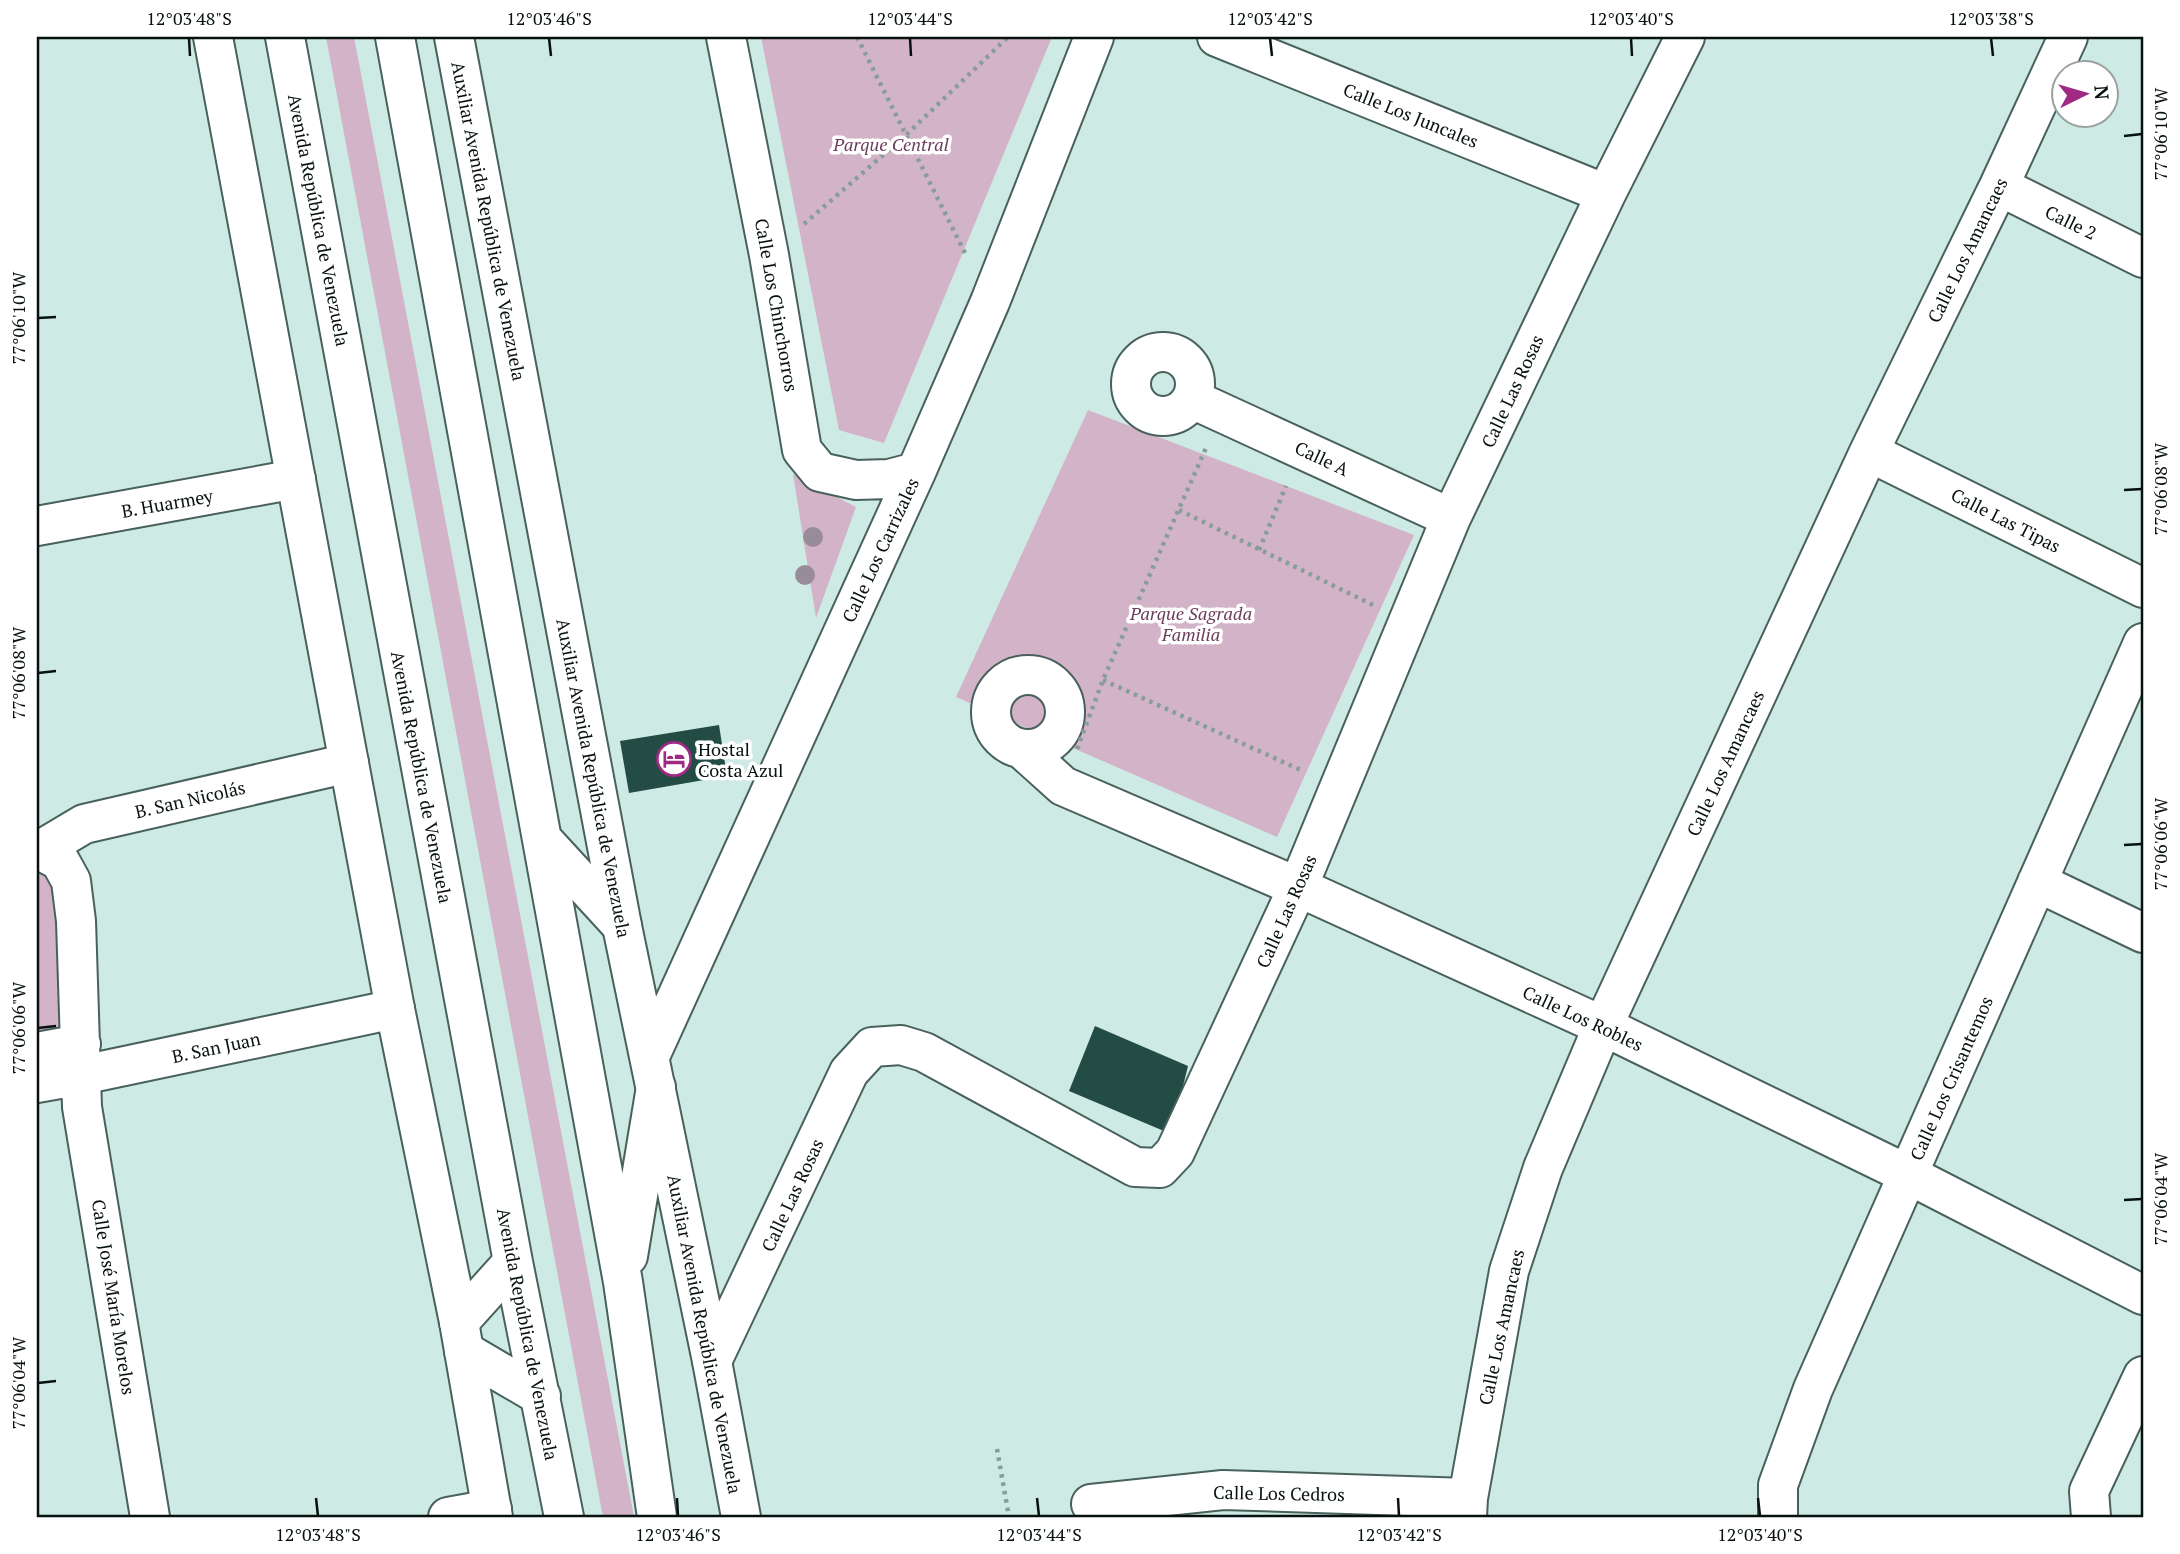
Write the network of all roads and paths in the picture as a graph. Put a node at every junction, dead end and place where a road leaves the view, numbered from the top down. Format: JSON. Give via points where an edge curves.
{"nodes":[{"id":1,"x":213,"y":37,"type":"edge"},
{"id":2,"x":285,"y":37,"type":"edge"},
{"id":3,"x":395,"y":37,"type":"edge"},
{"id":4,"x":454,"y":37,"type":"edge"},
{"id":5,"x":726,"y":37,"type":"edge"},
{"id":6,"x":857,"y":37,"type":"edge"},
{"id":7,"x":1008,"y":37,"type":"edge"},
{"id":8,"x":1094,"y":37,"type":"edge"},
{"id":9,"x":1217,"y":37,"type":"edge"},
{"id":10,"x":1685,"y":37,"type":"edge"},
{"id":11,"x":2068,"y":37,"type":"edge"},
{"id":12,"x":905,"y":136,"type":"junction"},
{"id":13,"x":1999,"y":186,"type":"junction"},
{"id":14,"x":1606,"y":194,"type":"junction"},
{"id":15,"x":769,"y":255,"type":"junction"},
{"id":16,"x":2143,"y":258,"type":"edge"},
{"id":17,"x":990,"y":302,"type":"junction"},
{"id":18,"x":1207,"y":406,"type":"joint"},
{"id":19,"x":1302,"y":449,"type":"junction"},
{"id":20,"x":1869,"y":452,"type":"junction"},
{"id":21,"x":916,"y":472,"type":"junction"},
{"id":22,"x":296,"y":479,"type":"junction"},
{"id":23,"x":1179,"y":510,"type":"junction"},
{"id":24,"x":1451,"y":518,"type":"junction"},
{"id":25,"x":37,"y":526,"type":"edge"},
{"id":26,"x":1259,"y":550,"type":"junction"},
{"id":27,"x":2143,"y":588,"type":"edge"},
{"id":28,"x":1408,"y":623,"type":"junction"},
{"id":29,"x":2143,"y":643,"type":"edge"},
{"id":30,"x":1103,"y":680,"type":"junction"},
{"id":31,"x":1023,"y":749,"type":"dead end"},
{"id":32,"x":349,"y":763,"type":"junction"},
{"id":33,"x":1063,"y":786,"type":"junction"},
{"id":34,"x":1339,"y":787,"type":"junction"},
{"id":35,"x":543,"y":840,"type":"junction"},
{"id":36,"x":39,"y":851,"type":"edge"},
{"id":37,"x":2037,"y":882,"type":"junction"},
{"id":38,"x":1298,"y":887,"type":"junction"},
{"id":39,"x":622,"y":926,"type":"junction"},
{"id":40,"x":2143,"y":933,"type":"edge"},
{"id":41,"x":395,"y":1009,"type":"junction"},
{"id":42,"x":1603,"y":1026,"type":"junction"},
{"id":43,"x":37,"y":1052,"type":"edge"},
{"id":44,"x":82,"y":1060,"type":"junction"},
{"id":45,"x":653,"y":1072,"type":"junction"},
{"id":46,"x":37,"y":1083,"type":"edge"},
{"id":47,"x":1909,"y":1175,"type":"junction"},
{"id":48,"x":513,"y":1262,"type":"junction"},
{"id":49,"x":623,"y":1282,"type":"junction"},
{"id":50,"x":2143,"y":1295,"type":"edge"},
{"id":51,"x":461,"y":1336,"type":"junction"},
{"id":52,"x":712,"y":1362,"type":"junction"},
{"id":53,"x":2143,"y":1376,"type":"edge"},
{"id":54,"x":541,"y":1396,"type":"junction"},
{"id":55,"x":997,"y":1449,"type":"dead end"},
{"id":56,"x":1091,"y":1504,"type":"dead end"},
{"id":57,"x":1467,"y":1508,"type":"edge"},
{"id":58,"x":493,"y":1513,"type":"edge"},
{"id":59,"x":150,"y":1517,"type":"edge"},
{"id":60,"x":448,"y":1517,"type":"edge"},
{"id":61,"x":564,"y":1517,"type":"edge"},
{"id":62,"x":657,"y":1517,"type":"edge"},
{"id":63,"x":741,"y":1517,"type":"edge"},
{"id":64,"x":1009,"y":1517,"type":"edge"},
{"id":65,"x":1778,"y":1517,"type":"edge"},
{"id":66,"x":2091,"y":1517,"type":"edge"}],
"edges":[{"from":1,"to":22,"type":"street"},
{"from":2,"to":48,"type":"street","name":"Avenida República de Venezuela"},
{"from":3,"to":35,"type":"street"},
{"from":4,"to":39,"type":"street","name":"Auxiliar Avenida República de Venezuela"},
{"from":5,"to":15,"type":"street","name":"Calle Los Chinchorros"},
{"from":6,"to":12,"type":"path"},
{"from":7,"to":12,"type":"path"},
{"from":8,"to":17,"type":"street","name":"Calle Los Carrizales"},
{"from":9,"to":14,"type":"street","name":"Calle Los Juncales"},
{"from":10,"to":14,"type":"street","name":"Calle Las Rosas"},
{"from":11,"to":13,"type":"street","name":"Calle Los Amancaes"},
{"from":12,"to":15,"type":"path"},
{"from":12,"to":17,"type":"path"},
{"from":13,"to":16,"type":"street","name":"Calle 2"},
{"from":13,"to":20,"type":"street","name":"Calle Los Amancaes"},
{"from":14,"to":24,"type":"street","name":"Calle Las Rosas"},
{"from":15,"to":21,"type":"street","name":"Calle Los Chinchorros","via":[[802,450],[820,472],[856,480]]},
{"from":17,"to":21,"type":"street","name":"Calle Los Carrizales"},
{"from":18,"to":19,"type":"street","name":"Calle A"},
{"from":18,"to":23,"type":"path"},
{"from":19,"to":24,"type":"street","name":"Calle A"},
{"from":19,"to":26,"type":"path"},
{"from":20,"to":27,"type":"street","name":"Calle Las Tipas"},
{"from":20,"to":42,"type":"street","name":"Calle Los Amancaes"},
{"from":21,"to":45,"type":"street","name":"Calle Los Carrizales"},
{"from":22,"to":25,"type":"street","name":"B. Huarmey"},
{"from":22,"to":32,"type":"street"},
{"from":23,"to":26,"type":"path"},
{"from":23,"to":30,"type":"path"},
{"from":24,"to":28,"type":"street","name":"Calle Las Rosas"},
{"from":26,"to":28,"type":"path"},
{"from":28,"to":34,"type":"street","name":"Calle Las Rosas"},
{"from":29,"to":37,"type":"street","name":"Calle Los Crisantemos"},
{"from":30,"to":33,"type":"path"},
{"from":30,"to":34,"type":"path"},
{"from":31,"to":33,"type":"street","name":"Calle Los Robles"},
{"from":32,"to":36,"type":"street","name":"B. San Nicolás","via":[[84,824]]},
{"from":32,"to":41,"type":"street"},
{"from":33,"to":38,"type":"street","name":"Calle Los Robles"},
{"from":34,"to":38,"type":"street","name":"Calle Las Rosas"},
{"from":35,"to":39,"type":"street"},
{"from":35,"to":49,"type":"street"},
{"from":36,"to":44,"type":"street","name":"Calle José María Morelos","via":[[60,861],[71,881]]},
{"from":37,"to":40,"type":"street"},
{"from":37,"to":47,"type":"street","name":"Calle Los Crisantemos"},
{"from":38,"to":42,"type":"street","name":"Calle Los Robles"},
{"from":38,"to":52,"type":"street","name":"Calle Las Rosas","via":[[1175,1152],[1160,1168],[1135,1167],[924,1052],[901,1045],[872,1047],[849,1072]]},
{"from":39,"to":45,"type":"street","name":"Auxiliar Avenida República de Venezuela"},
{"from":41,"to":44,"type":"street","name":"B. San Juan"},
{"from":41,"to":51,"type":"street"},
{"from":42,"to":47,"type":"street","name":"Calle Los Robles"},
{"from":42,"to":57,"type":"street","name":"Calle Los Amancaes","via":[[1543,1168],[1509,1271]]},
{"from":43,"to":44,"type":"street"},
{"from":44,"to":46,"type":"street","name":"B. San Juan"},
{"from":44,"to":59,"type":"street","name":"Calle José María Morelos","via":[[82,1107]]},
{"from":45,"to":49,"type":"street"},
{"from":45,"to":52,"type":"street","name":"Auxiliar Avenida República de Venezuela"},
{"from":47,"to":50,"type":"street","name":"Calle Los Robles"},
{"from":47,"to":65,"type":"street","name":"Calle Los Crisantemos","via":[[1813,1389],[1778,1485]]},
{"from":48,"to":51,"type":"street"},
{"from":48,"to":54,"type":"street","name":"Avenida República de Venezuela"},
{"from":49,"to":62,"type":"street"},
{"from":51,"to":54,"type":"street"},
{"from":51,"to":58,"type":"street"},
{"from":52,"to":63,"type":"street","name":"Auxiliar Avenida República de Venezuela"},
{"from":53,"to":66,"type":"street","via":[[2089,1491]]},
{"from":54,"to":61,"type":"street","name":"Avenida República de Venezuela"},
{"from":55,"to":64,"type":"path"},
{"from":56,"to":57,"type":"street","name":"Calle Los Cedros","via":[[1223,1490]]},
{"from":58,"to":60,"type":"street"}]}
